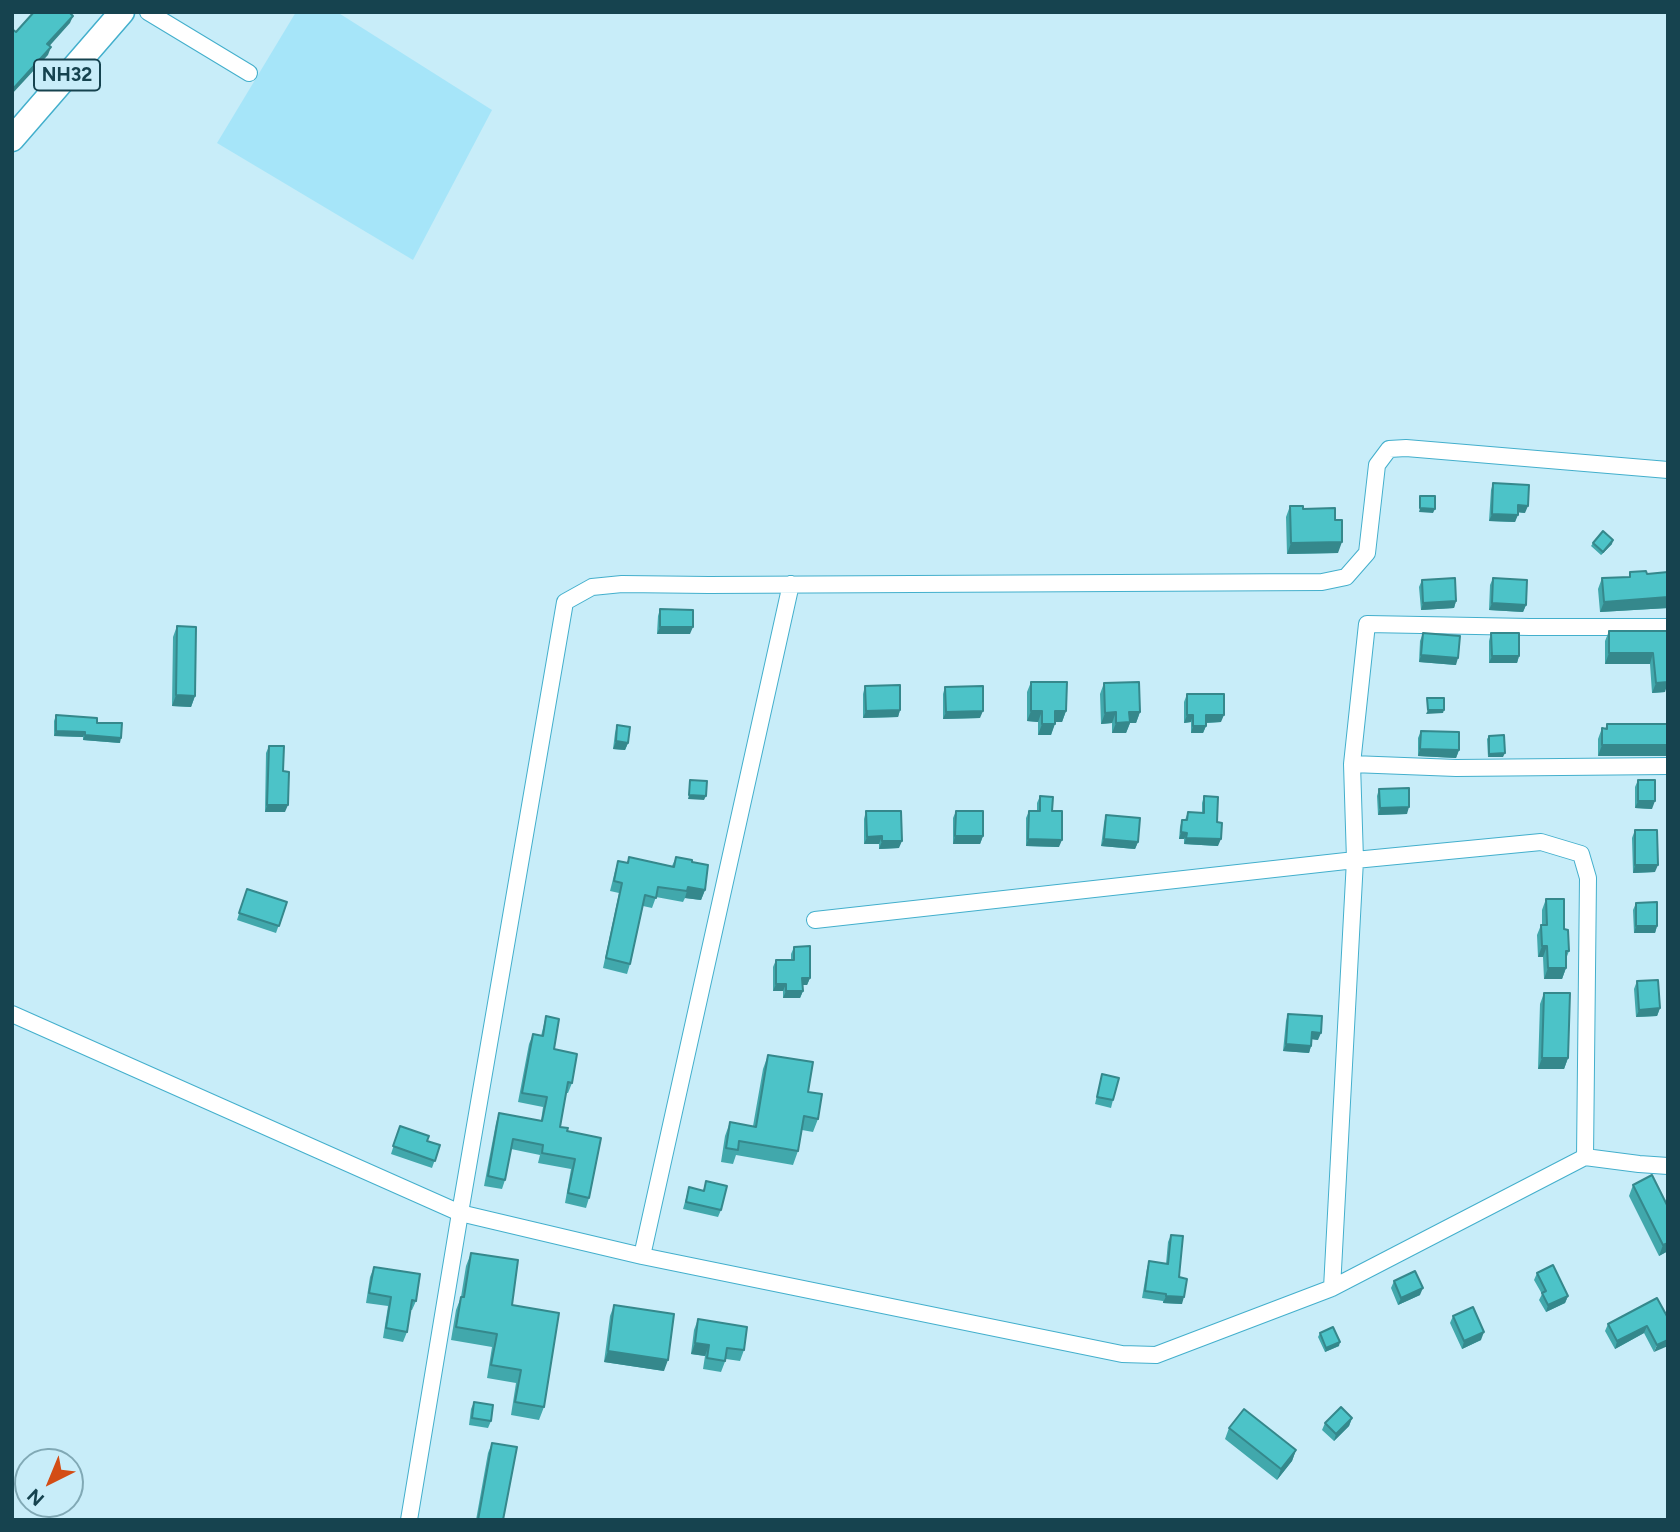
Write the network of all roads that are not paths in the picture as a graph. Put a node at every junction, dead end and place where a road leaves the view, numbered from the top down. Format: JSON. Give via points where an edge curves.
{"nodes":[{"id":1,"x":122,"y":12,"type":"edge"},
{"id":2,"x":148,"y":12,"type":"edge"},
{"id":3,"x":249,"y":73,"type":"dead end"},
{"id":4,"x":12,"y":139,"type":"edge"},
{"id":5,"x":1668,"y":470,"type":"edge"},
{"id":6,"x":791,"y":584,"type":"junction"},
{"id":7,"x":1668,"y":627,"type":"edge"},
{"id":8,"x":1352,"y":764,"type":"junction"},
{"id":9,"x":1668,"y":766,"type":"edge"},
{"id":10,"x":1355,"y":860,"type":"junction"},
{"id":11,"x":815,"y":920,"type":"dead end"},
{"id":12,"x":12,"y":1014,"type":"edge"},
{"id":13,"x":1586,"y":1157,"type":"junction"},
{"id":14,"x":1668,"y":1166,"type":"edge"},
{"id":15,"x":460,"y":1213,"type":"junction"},
{"id":16,"x":642,"y":1256,"type":"junction"},
{"id":17,"x":1332,"y":1288,"type":"junction"},
{"id":18,"x":409,"y":1520,"type":"edge"}],
"edges":[{"from":1,"to":4,"type":"highway","number":"NH32"},
{"from":2,"to":3,"type":"street"},
{"from":5,"to":6,"type":"street","via":[[1389,449],[1377,465],[1367,553],[1346,577],[1322,582]]},
{"from":6,"to":15,"type":"street","via":[[622,584],[592,587],[565,602]]},
{"from":6,"to":16,"type":"street"},
{"from":7,"to":8,"type":"street","via":[[1367,624]]},
{"from":8,"to":9,"type":"street"},
{"from":8,"to":10,"type":"street"},
{"from":10,"to":11,"type":"street"},
{"from":10,"to":13,"type":"street","via":[[1541,842],[1581,854],[1588,878]]},
{"from":10,"to":17,"type":"street"},
{"from":12,"to":15,"type":"street"},
{"from":13,"to":14,"type":"street"},
{"from":13,"to":17,"type":"street"},
{"from":15,"to":16,"type":"street"},
{"from":15,"to":18,"type":"street"},
{"from":16,"to":17,"type":"street","via":[[1122,1354],[1156,1355]]}]}
